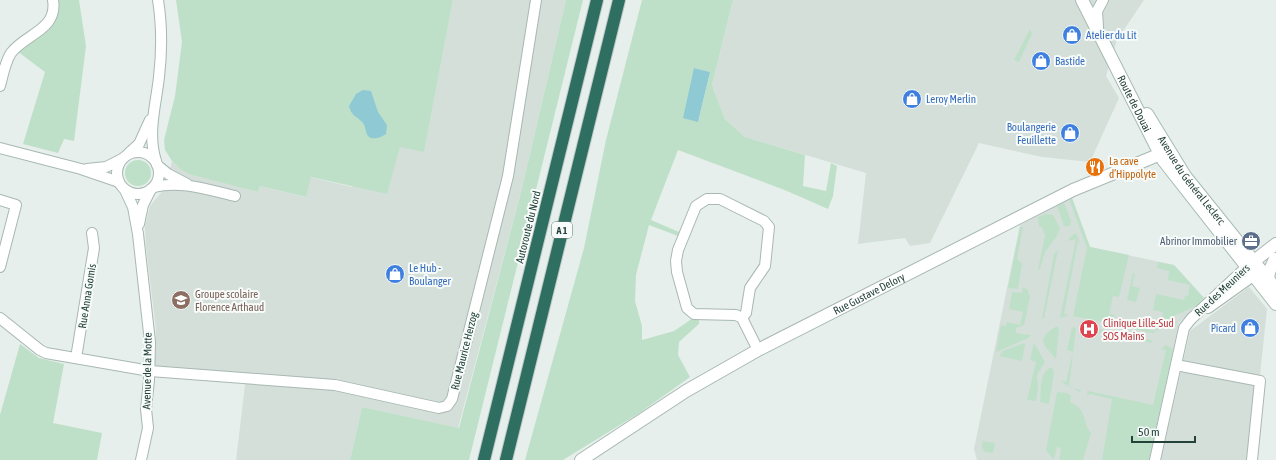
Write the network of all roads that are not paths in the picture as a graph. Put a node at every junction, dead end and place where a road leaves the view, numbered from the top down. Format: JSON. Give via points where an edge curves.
{"nodes":[{"id":1,"x":53,"y":0,"type":"edge"},
{"id":2,"x":158,"y":0,"type":"edge"},
{"id":3,"x":536,"y":0,"type":"edge"},
{"id":4,"x":597,"y":0,"type":"edge"},
{"id":5,"x":619,"y":0,"type":"edge"},
{"id":6,"x":1074,"y":0,"type":"edge"},
{"id":7,"x":1082,"y":0,"type":"edge"},
{"id":8,"x":1103,"y":0,"type":"edge"},
{"id":9,"x":1100,"y":38,"type":"junction"},
{"id":10,"x":0,"y":86,"type":"edge"},
{"id":11,"x":155,"y":107,"type":"junction"},
{"id":12,"x":0,"y":148,"type":"edge"},
{"id":13,"x":1164,"y":153,"type":"junction"},
{"id":14,"x":125,"y":156,"type":"junction"},
{"id":15,"x":156,"y":163,"type":"junction"},
{"id":16,"x":81,"y":169,"type":"junction"},
{"id":17,"x":122,"y":186,"type":"junction"},
{"id":18,"x":193,"y":186,"type":"junction"},
{"id":19,"x":152,"y":188,"type":"junction"},
{"id":20,"x":235,"y":196,"type":"dead end"},
{"id":21,"x":0,"y":200,"type":"edge"},
{"id":22,"x":92,"y":233,"type":"dead end"},
{"id":23,"x":138,"y":234,"type":"junction"},
{"id":24,"x":1276,"y":244,"type":"edge"},
{"id":25,"x":1276,"y":259,"type":"edge"},
{"id":26,"x":0,"y":267,"type":"edge"},
{"id":27,"x":1264,"y":281,"type":"edge"},
{"id":28,"x":0,"y":318,"type":"edge"},
{"id":29,"x":742,"y":318,"type":"junction"},
{"id":30,"x":758,"y":350,"type":"junction"},
{"id":31,"x":76,"y":358,"type":"junction"},
{"id":32,"x":1176,"y":365,"type":"junction"},
{"id":33,"x":150,"y":371,"type":"junction"},
{"id":34,"x":141,"y":460,"type":"edge"},
{"id":35,"x":484,"y":460,"type":"edge"},
{"id":36,"x":506,"y":460,"type":"edge"},
{"id":37,"x":581,"y":460,"type":"edge"},
{"id":38,"x":1156,"y":460,"type":"edge"},
{"id":39,"x":1252,"y":460,"type":"edge"}],
"edges":[{"from":1,"to":10,"type":"street","via":[[54,9],[49,22],[11,53]]},
{"from":2,"to":11,"type":"street","via":[[161,48]]},
{"from":3,"to":33,"type":"street","name":"Rue Maurice Herzog","via":[[508,176],[449,404],[439,408],[335,385]]},
{"from":4,"to":35,"type":"highway","name":"Autoroute du Nord","number":"A 1"},
{"from":5,"to":36,"type":"highway","number":"A 1"},
{"from":6,"to":9,"type":"street"},
{"from":7,"to":9,"type":"street"},
{"from":8,"to":9,"type":"street","via":[[1096,16]]},
{"from":9,"to":13,"type":"street","name":"Route de Douai"},
{"from":11,"to":14,"type":"street","via":[[142,138]]},
{"from":11,"to":15,"type":"street","via":[[151,145]]},
{"from":12,"to":16,"type":"street"},
{"from":13,"to":27,"type":"street","name":"Route de Douai","via":[[1181,186]]},
{"from":13,"to":30,"type":"street","name":"Rue Gustave Delory","via":[[1073,190]]},
{"from":14,"to":15,"type":"street","via":[[144,152]]},
{"from":14,"to":16,"type":"street","via":[[106,166]]},
{"from":14,"to":17,"type":"street","via":[[117,172]]},
{"from":15,"to":18,"type":"street","via":[[168,174]]},
{"from":15,"to":19,"type":"street","via":[[159,176]]},
{"from":16,"to":17,"type":"street"},
{"from":17,"to":19,"type":"street","via":[[132,193],[140,194]]},
{"from":17,"to":23,"type":"street","name":"Avenue de la Motte","via":[[133,207]]},
{"from":18,"to":19,"type":"street","via":[[164,185]]},
{"from":18,"to":20,"type":"street"},
{"from":19,"to":23,"type":"street","name":"Avenue de la Motte","via":[[143,205]]},
{"from":21,"to":26,"type":"street","via":[[16,205]]},
{"from":22,"to":31,"type":"street","name":"Rue Anna Gomis","via":[[94,248]]},
{"from":23,"to":33,"type":"street","name":"Avenue de la Motte","via":[[150,342]]},
{"from":24,"to":27,"type":"street"},
{"from":25,"to":27,"type":"street"},
{"from":27,"to":32,"type":"street","name":"Rue des Meuniers","via":[[1228,295],[1191,319],[1183,333]]},
{"from":28,"to":31,"type":"street","via":[[43,352]]},
{"from":29,"to":29,"type":"street","via":[[746,313],[750,288],[764,266],[769,227],[764,221],[723,200],[707,199],[696,206],[676,255],[677,272],[687,308],[694,314],[736,315]]},
{"from":29,"to":30,"type":"street"},
{"from":30,"to":37,"type":"street","name":"Rue Gustave Delory","via":[[686,391]]},
{"from":31,"to":33,"type":"street"},
{"from":32,"to":38,"type":"street","name":"Rue des Meuniers"},
{"from":32,"to":39,"type":"street","via":[[1260,381]]},
{"from":33,"to":34,"type":"street","name":"Avenue de la Motte","via":[[146,410],[148,428]]}]}
